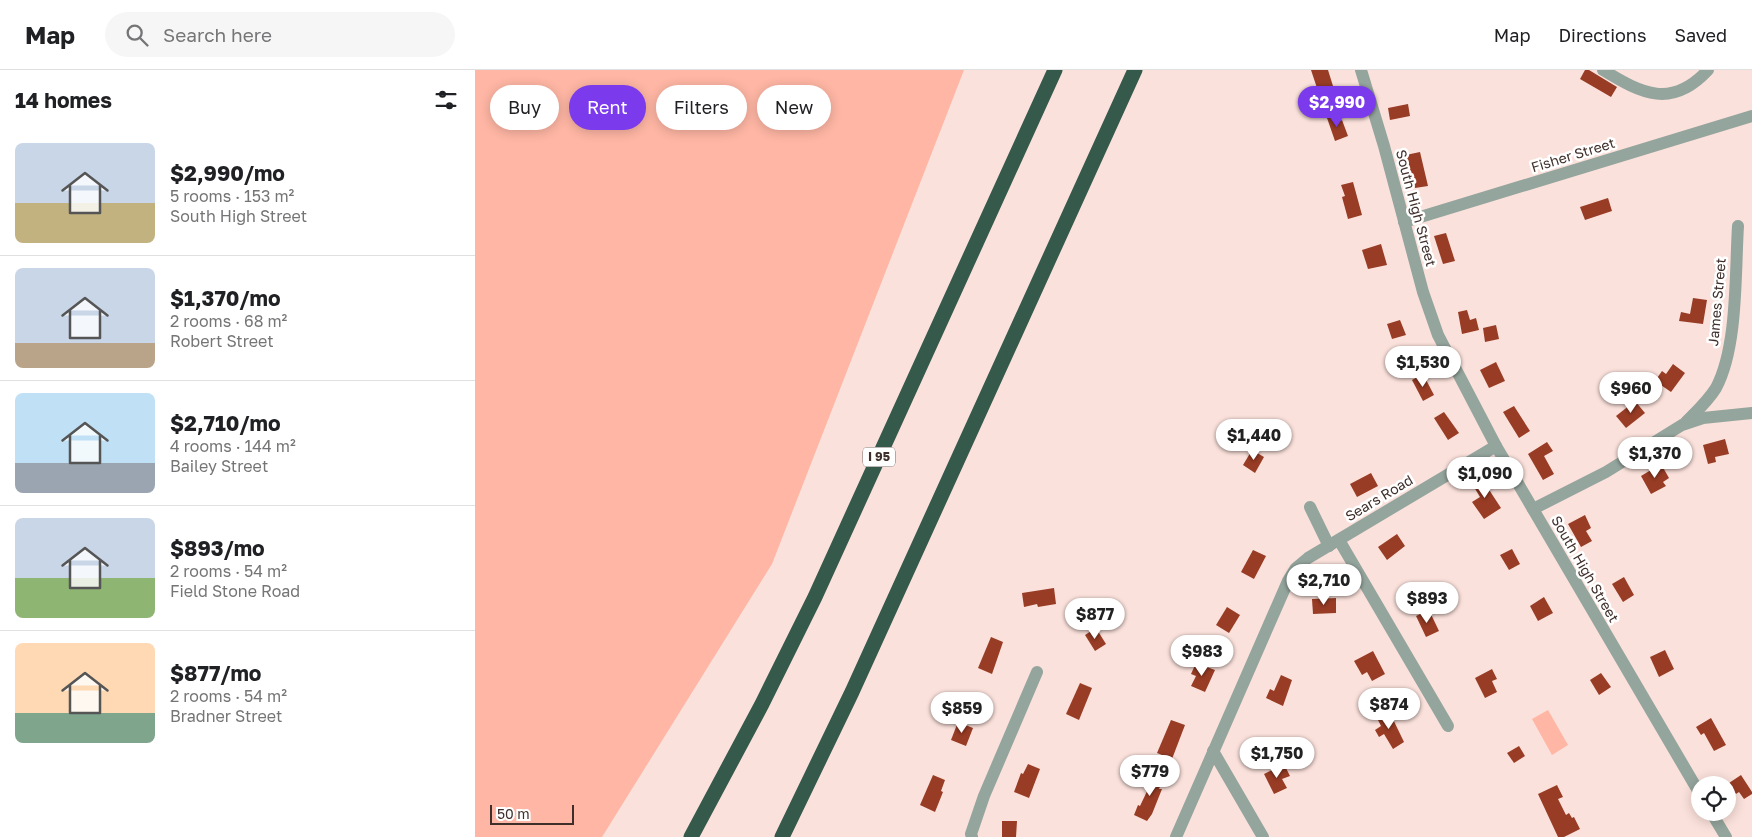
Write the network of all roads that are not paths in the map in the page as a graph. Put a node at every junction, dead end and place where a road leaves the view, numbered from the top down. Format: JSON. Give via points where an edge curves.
{"nodes":[{"id":1,"x":1055,"y":70,"type":"edge"},
{"id":2,"x":1135,"y":70,"type":"edge"},
{"id":3,"x":1361,"y":70,"type":"edge"},
{"id":4,"x":1603,"y":70,"type":"edge"},
{"id":5,"x":1708,"y":70,"type":"edge"},
{"id":6,"x":1752,"y":116,"type":"edge"},
{"id":7,"x":1403,"y":222,"type":"junction"},
{"id":8,"x":1738,"y":226,"type":"dead end"},
{"id":9,"x":1752,"y":412,"type":"edge"},
{"id":10,"x":1682,"y":426,"type":"junction"},
{"id":11,"x":1496,"y":446,"type":"junction"},
{"id":12,"x":1310,"y":507,"type":"dead end"},
{"id":13,"x":1533,"y":509,"type":"junction"},
{"id":14,"x":1334,"y":543,"type":"junction"},
{"id":15,"x":1037,"y":672,"type":"dead end"},
{"id":16,"x":1448,"y":726,"type":"dead end"},
{"id":17,"x":1213,"y":751,"type":"junction"},
{"id":18,"x":1691,"y":779,"type":"edge"},
{"id":19,"x":1716,"y":821,"type":"edge"},
{"id":20,"x":691,"y":837,"type":"edge"},
{"id":21,"x":782,"y":837,"type":"edge"},
{"id":22,"x":972,"y":837,"type":"edge"},
{"id":23,"x":1176,"y":837,"type":"edge"},
{"id":24,"x":1263,"y":837,"type":"edge"},
{"id":25,"x":1726,"y":837,"type":"edge"}],
"edges":[{"from":1,"to":20,"type":"highway","number":"I 95","via":[[815,597]]},
{"from":2,"to":21,"type":"highway","via":[[848,700]]},
{"from":3,"to":7,"type":"street","name":"South High Street"},
{"from":4,"to":5,"type":"street","via":[[1629,86],[1648,93],[1667,94],[1696,83]]},
{"from":6,"to":7,"type":"street","name":"Fisher Street"},
{"from":7,"to":11,"type":"street","name":"South High Street","via":[[1438,335]]},
{"from":8,"to":10,"type":"street","name":"James Street","via":[[1730,345],[1717,386],[1707,402]]},
{"from":9,"to":10,"type":"street","via":[[1703,418]]},
{"from":10,"to":13,"type":"street","via":[[1606,472]]},
{"from":11,"to":13,"type":"street","name":"South High Street"},
{"from":11,"to":14,"type":"street","name":"Sears Road"},
{"from":12,"to":14,"type":"street"},
{"from":13,"to":18,"type":"street","name":"South High Street"},
{"from":14,"to":16,"type":"street"},
{"from":14,"to":17,"type":"street","name":"Sears Road","via":[[1302,563],[1288,581]]},
{"from":15,"to":22,"type":"street","via":[[984,796]]},
{"from":17,"to":23,"type":"street","name":"Sears Road"},
{"from":17,"to":24,"type":"street"},
{"from":19,"to":25,"type":"street"}]}
